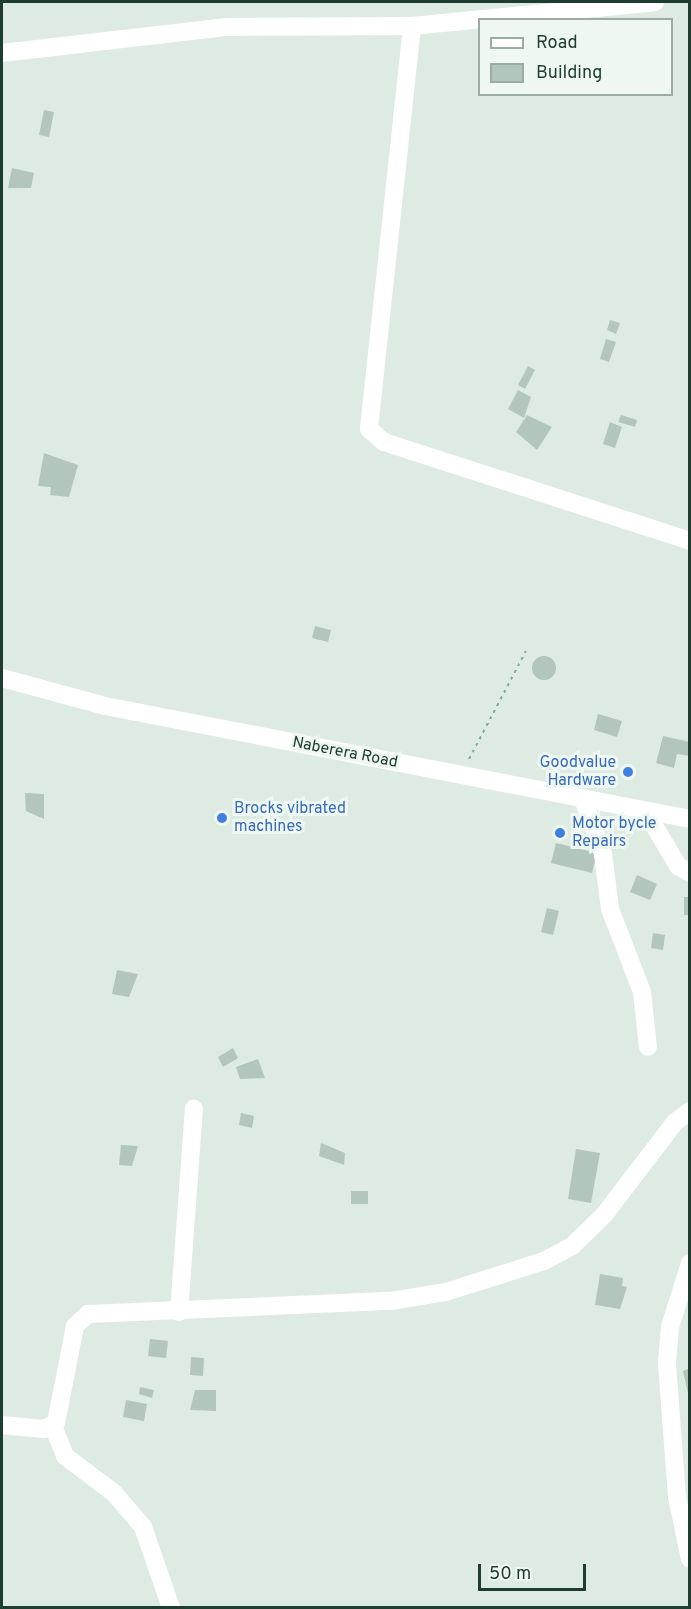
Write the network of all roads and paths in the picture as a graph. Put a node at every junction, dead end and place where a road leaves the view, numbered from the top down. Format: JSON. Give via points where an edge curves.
{"nodes":[{"id":1,"x":655,"y":2,"type":"edge"},
{"id":2,"x":493,"y":18,"type":"edge"},
{"id":3,"x":478,"y":19,"type":"edge"},
{"id":4,"x":412,"y":26,"type":"junction"},
{"id":5,"x":2,"y":53,"type":"edge"},
{"id":6,"x":690,"y":541,"type":"edge"},
{"id":7,"x":526,"y":651,"type":"dead end"},
{"id":8,"x":2,"y":678,"type":"edge"},
{"id":9,"x":460,"y":775,"type":"junction"},
{"id":10,"x":583,"y":799,"type":"junction"},
{"id":11,"x":646,"y":812,"type":"junction"},
{"id":12,"x":690,"y":819,"type":"edge"},
{"id":13,"x":690,"y":873,"type":"edge"},
{"id":14,"x":648,"y":1047,"type":"dead end"},
{"id":15,"x":194,"y":1109,"type":"dead end"},
{"id":16,"x":690,"y":1111,"type":"edge"},
{"id":17,"x":690,"y":1263,"type":"edge"},
{"id":18,"x":179,"y":1312,"type":"junction"},
{"id":19,"x":2,"y":1425,"type":"edge"},
{"id":20,"x":53,"y":1426,"type":"junction"},
{"id":21,"x":690,"y":1559,"type":"edge"},
{"id":22,"x":171,"y":1608,"type":"edge"}],
"edges":[{"from":1,"to":2,"type":"street"},
{"from":3,"to":4,"type":"street"},
{"from":4,"to":5,"type":"street","via":[[228,27]]},
{"from":4,"to":6,"type":"street","via":[[369,429],[384,442]]},
{"from":7,"to":9,"type":"path"},
{"from":8,"to":9,"type":"street","name":"Naberera Road","via":[[105,706]]},
{"from":9,"to":10,"type":"street","name":"Naberera Road"},
{"from":10,"to":11,"type":"street","name":"Naberera Road"},
{"from":10,"to":14,"type":"street","via":[[602,849],[610,909],[642,992]]},
{"from":11,"to":12,"type":"street","name":"Naberera Road"},
{"from":11,"to":13,"type":"street","via":[[678,866]]},
{"from":15,"to":18,"type":"street"},
{"from":16,"to":18,"type":"street","via":[[675,1122],[598,1222],[544,1261],[446,1292],[391,1301]]},
{"from":17,"to":21,"type":"street","via":[[673,1311],[668,1364],[677,1497]]},
{"from":18,"to":20,"type":"street","via":[[82,1317],[73,1333],[61,1414]]},
{"from":19,"to":20,"type":"street"},
{"from":20,"to":22,"type":"street","via":[[72,1463],[114,1493],[143,1527]]}]}
